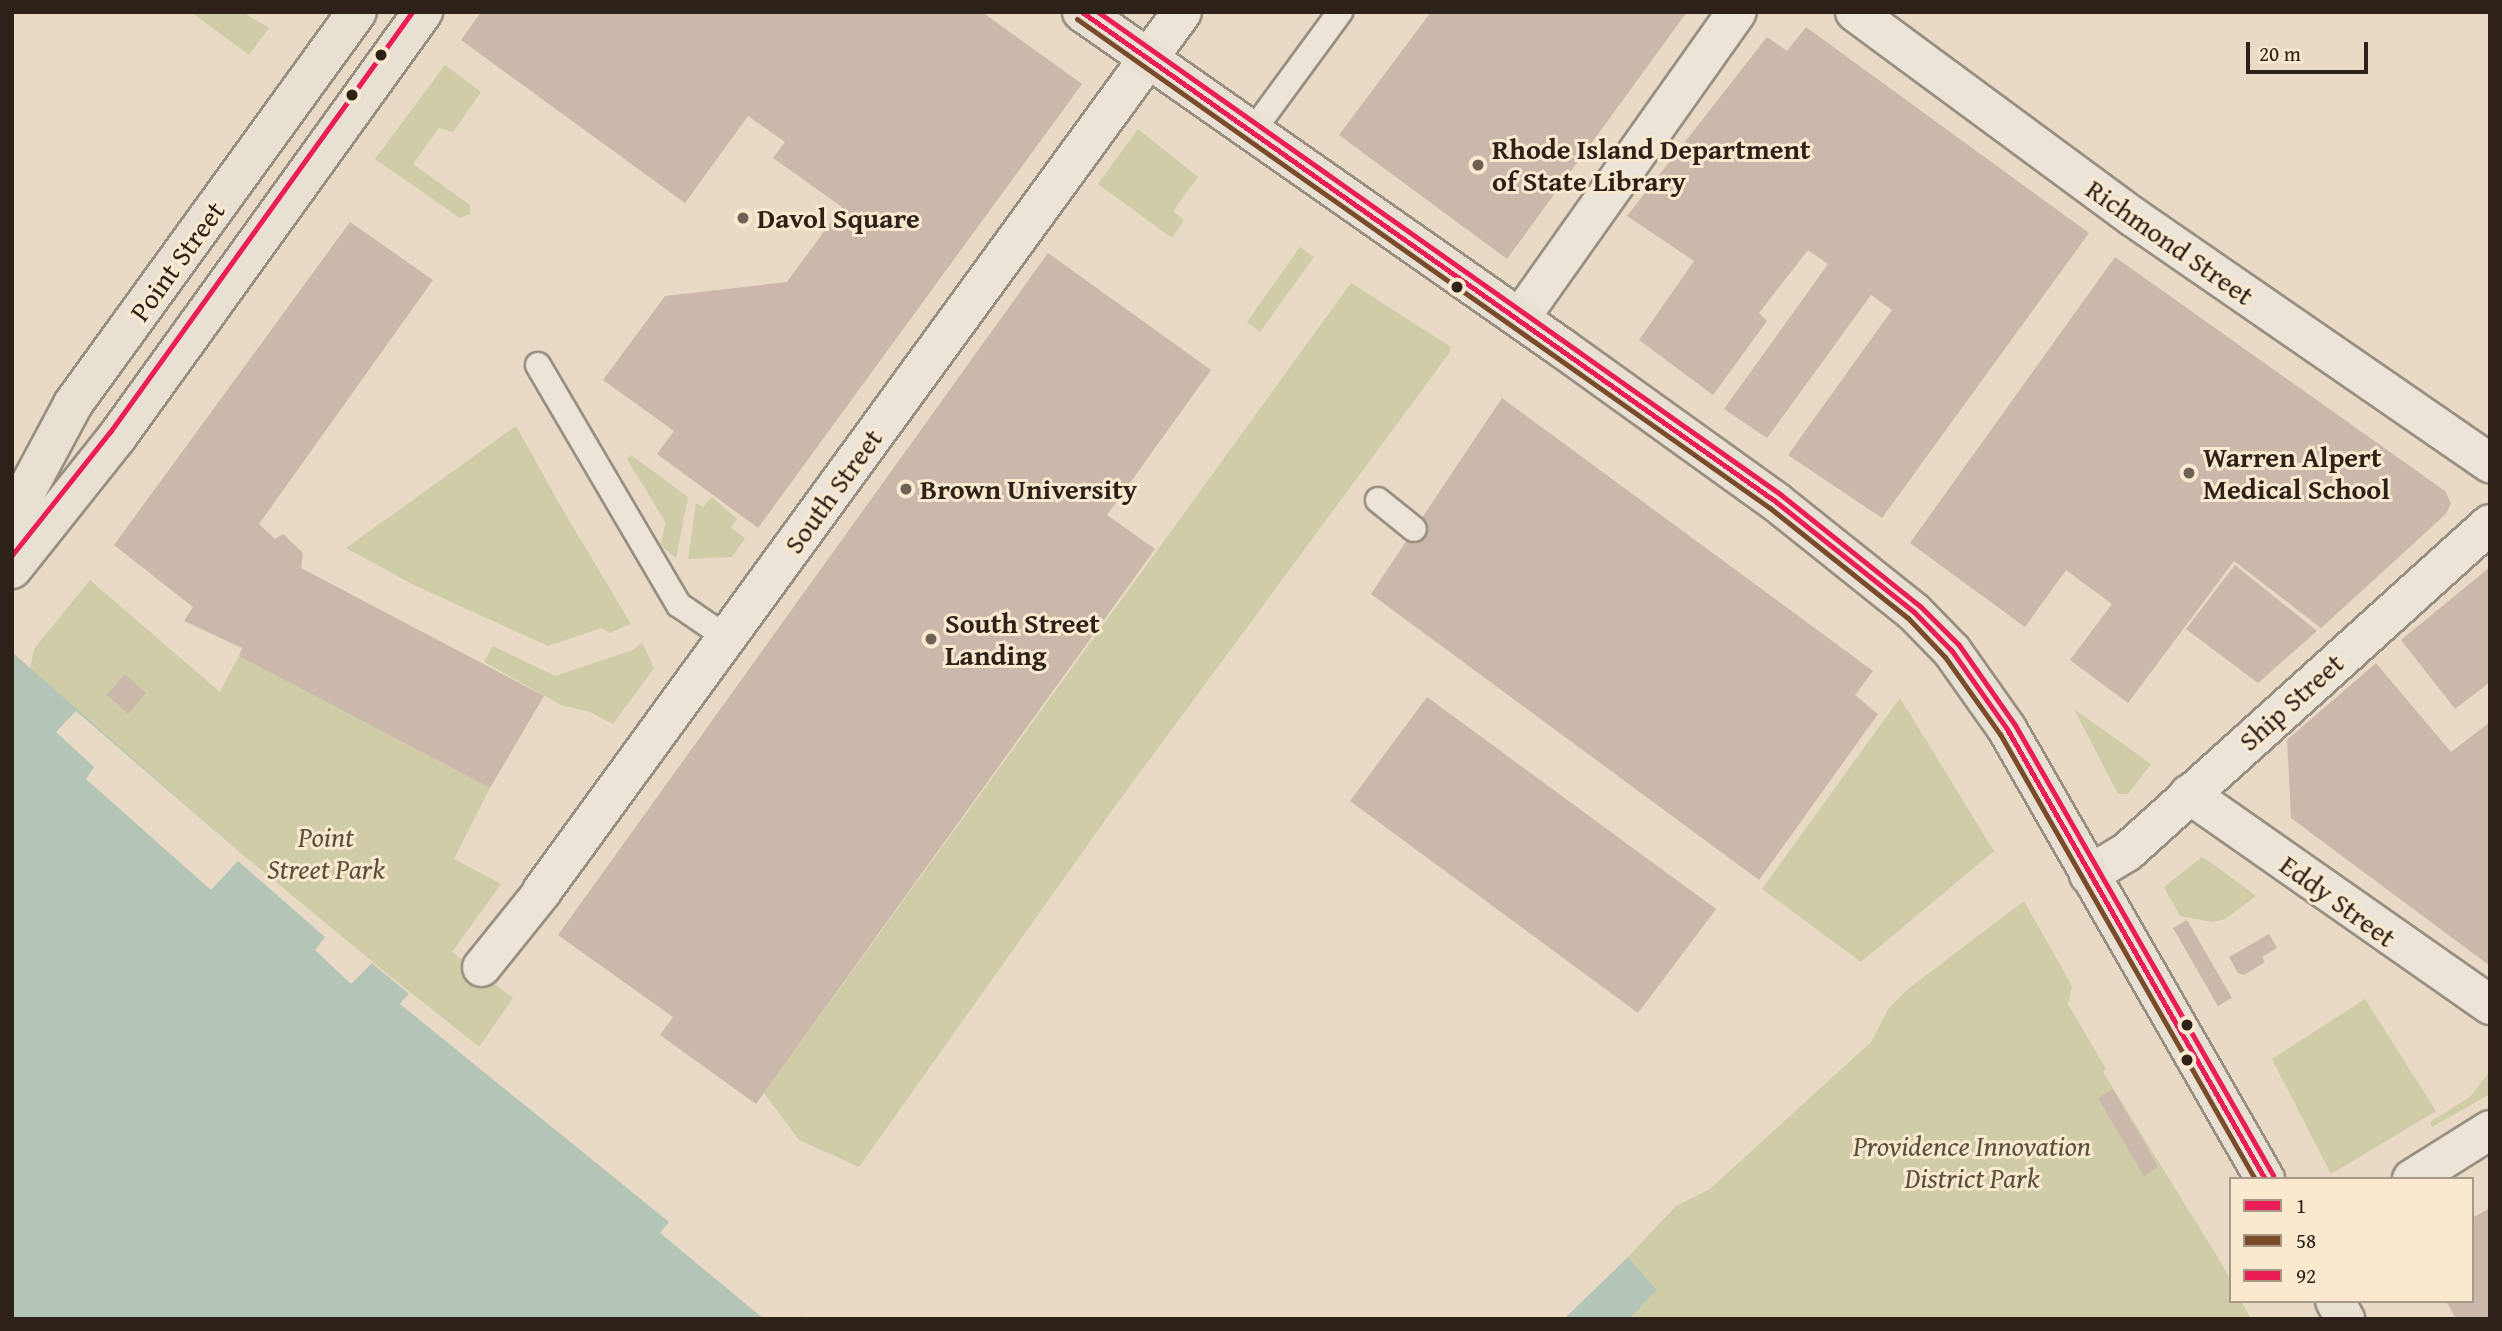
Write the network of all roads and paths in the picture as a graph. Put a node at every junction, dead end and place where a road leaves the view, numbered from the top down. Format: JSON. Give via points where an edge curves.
{"nodes":[{"id":1,"x":357,"y":12,"type":"edge"},
{"id":2,"x":423,"y":12,"type":"edge"},
{"id":3,"x":1082,"y":12,"type":"edge"},
{"id":4,"x":1182,"y":12,"type":"edge"},
{"id":5,"x":1340,"y":12,"type":"edge"},
{"id":6,"x":1737,"y":12,"type":"edge"},
{"id":7,"x":1855,"y":12,"type":"edge"},
{"id":8,"x":1148,"y":60,"type":"junction"},
{"id":9,"x":1252,"y":132,"type":"junction"},
{"id":10,"x":1520,"y":318,"type":"junction"},
{"id":11,"x":538,"y":365,"type":"dead end"},
{"id":12,"x":2490,"y":463,"type":"edge"},
{"id":13,"x":1378,"y":500,"type":"dead end"},
{"id":14,"x":12,"y":518,"type":"edge"},
{"id":15,"x":2490,"y":524,"type":"edge"},
{"id":16,"x":1414,"y":529,"type":"dead end"},
{"id":17,"x":12,"y":569,"type":"edge"},
{"id":18,"x":727,"y":638,"type":"junction"},
{"id":19,"x":2189,"y":794,"type":"junction"},
{"id":20,"x":2089,"y":875,"type":"junction"},
{"id":21,"x":542,"y":891,"type":"joint"},
{"id":22,"x":481,"y":967,"type":"dead end"},
{"id":23,"x":2490,"y":1005,"type":"edge"},
{"id":24,"x":2490,"y":1130,"type":"edge"},
{"id":25,"x":2263,"y":1177,"type":"edge"},
{"id":26,"x":2415,"y":1177,"type":"edge"},
{"id":27,"x":2336,"y":1303,"type":"edge"},
{"id":28,"x":2345,"y":1319,"type":"edge"}],
"edges":[{"from":1,"to":14,"type":"main road","name":"Point Street","via":[[73,404]]},
{"from":2,"to":17,"type":"main road","name":"Point Street","via":[[95,466]]},
{"from":3,"to":8,"type":"main road"},
{"from":4,"to":8,"type":"street","name":"South Street"},
{"from":5,"to":9,"type":"lane"},
{"from":6,"to":10,"type":"street"},
{"from":7,"to":12,"type":"street","name":"Richmond Street","via":[[2133,217]]},
{"from":8,"to":9,"type":"main road"},
{"from":8,"to":18,"type":"street","name":"South Street","via":[[1052,185]]},
{"from":9,"to":10,"type":"main road"},
{"from":10,"to":20,"type":"main road","via":[[1775,501],[1914,612],[1952,651],[2007,729]]},
{"from":11,"to":18,"type":"lane","via":[[679,605]]},
{"from":13,"to":16,"type":"lane"},
{"from":15,"to":19,"type":"street","name":"Ship Street"},
{"from":18,"to":21,"type":"street","name":"South Street"},
{"from":19,"to":20,"type":"street","name":"Ship Street","via":[[2127,852]]},
{"from":19,"to":23,"type":"street","name":"Eddy Street"},
{"from":20,"to":25,"type":"main road"},
{"from":21,"to":22,"type":"street","name":"South Street"},
{"from":24,"to":26,"type":"street"},
{"from":27,"to":28,"type":"main road"}]}
